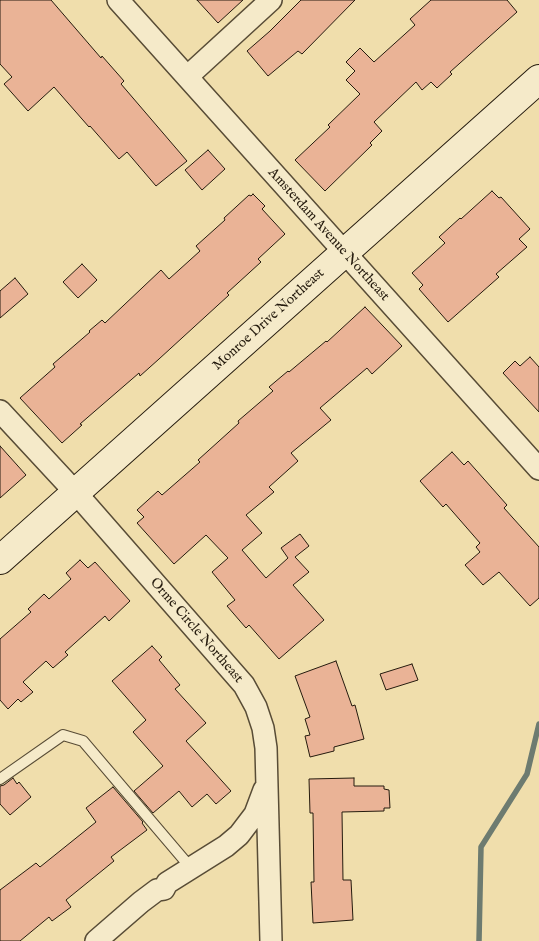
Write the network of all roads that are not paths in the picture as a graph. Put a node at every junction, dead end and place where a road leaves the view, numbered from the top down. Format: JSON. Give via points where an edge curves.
{"nodes":[{"id":1,"x":118,"y":0,"type":"edge"},
{"id":2,"x":271,"y":0,"type":"edge"},
{"id":3,"x":187,"y":77,"type":"junction"},
{"id":4,"x":539,"y":79,"type":"edge"},
{"id":5,"x":344,"y":253,"type":"junction"},
{"id":6,"x":0,"y":411,"type":"edge"},
{"id":7,"x":539,"y":469,"type":"edge"},
{"id":8,"x":76,"y":493,"type":"junction"},
{"id":9,"x":0,"y":560,"type":"edge"},
{"id":10,"x":0,"y":778,"type":"edge"},
{"id":11,"x":267,"y":781,"type":"junction"},
{"id":12,"x":191,"y":868,"type":"junction"},
{"id":13,"x":96,"y":941,"type":"edge"},
{"id":14,"x":271,"y":941,"type":"edge"}],
"edges":[{"from":1,"to":3,"type":"street","name":"Amsterdam Avenue Northeast"},
{"from":2,"to":3,"type":"street"},
{"from":3,"to":5,"type":"street","name":"Amsterdam Avenue Northeast"},
{"from":4,"to":5,"type":"main road","name":"Monroe Drive Northeast"},
{"from":5,"to":7,"type":"street","name":"Amsterdam Avenue Northeast"},
{"from":5,"to":8,"type":"main road","name":"Monroe Drive Northeast"},
{"from":6,"to":8,"type":"street","name":"Orme Circle Northeast"},
{"from":8,"to":9,"type":"main road","name":"Monroe Drive Northeast"},
{"from":8,"to":11,"type":"street","name":"Orme Circle Northeast","via":[[244,685],[263,728]]},
{"from":10,"to":12,"type":"lane","via":[[63,735],[83,741]]},
{"from":11,"to":12,"type":"street","name":"Orme Circle Northeast","via":[[255,814],[239,835]]},
{"from":11,"to":14,"type":"street"},
{"from":12,"to":13,"type":"street","name":"Orme Circle Northeast","via":[[141,902]]}]}
